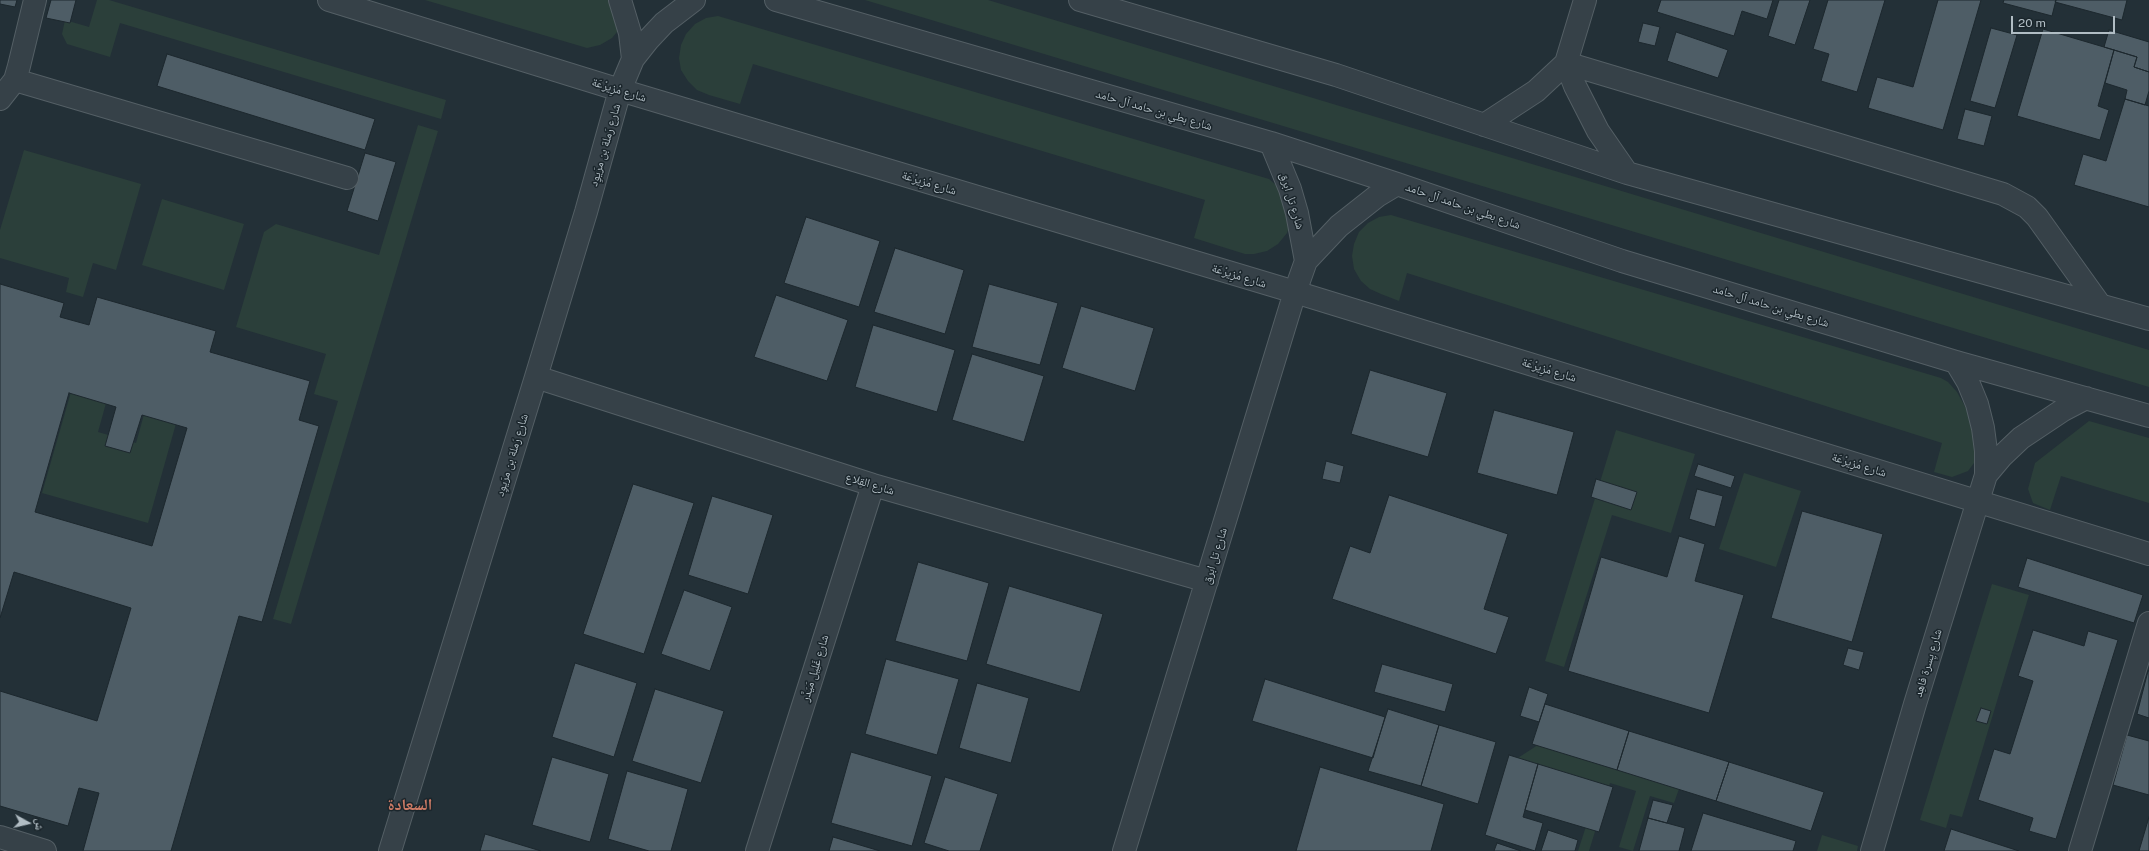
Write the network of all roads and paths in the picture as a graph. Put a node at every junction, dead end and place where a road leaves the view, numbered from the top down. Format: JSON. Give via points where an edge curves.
{"nodes":[{"id":1,"x":35,"y":0,"type":"edge"},
{"id":2,"x":329,"y":0,"type":"edge"},
{"id":3,"x":620,"y":0,"type":"edge"},
{"id":4,"x":694,"y":0,"type":"edge"},
{"id":5,"x":776,"y":0,"type":"edge"},
{"id":6,"x":1080,"y":0,"type":"edge"},
{"id":7,"x":1585,"y":0,"type":"edge"},
{"id":8,"x":633,"y":59,"type":"junction"},
{"id":9,"x":1566,"y":63,"type":"junction"},
{"id":10,"x":14,"y":80,"type":"junction"},
{"id":11,"x":620,"y":90,"type":"junction"},
{"id":12,"x":0,"y":99,"type":"edge"},
{"id":13,"x":1484,"y":125,"type":"junction"},
{"id":14,"x":1271,"y":144,"type":"junction"},
{"id":15,"x":1627,"y":173,"type":"junction"},
{"id":16,"x":347,"y":178,"type":"dead end"},
{"id":17,"x":1397,"y":184,"type":"junction"},
{"id":18,"x":1306,"y":261,"type":"junction"},
{"id":19,"x":1294,"y":292,"type":"junction"},
{"id":20,"x":2100,"y":305,"type":"junction"},
{"id":21,"x":2149,"y":320,"type":"edge"},
{"id":22,"x":1956,"y":362,"type":"junction"},
{"id":23,"x":536,"y":377,"type":"junction"},
{"id":24,"x":2086,"y":398,"type":"junction"},
{"id":25,"x":2149,"y":416,"type":"edge"},
{"id":26,"x":1986,"y":475,"type":"junction"},
{"id":27,"x":873,"y":485,"type":"junction"},
{"id":28,"x":1978,"y":502,"type":"junction"},
{"id":29,"x":2149,"y":554,"type":"edge"},
{"id":30,"x":1207,"y":581,"type":"junction"},
{"id":31,"x":2149,"y":623,"type":"edge"},
{"id":32,"x":0,"y":836,"type":"edge"},
{"id":33,"x":46,"y":851,"type":"edge"},
{"id":34,"x":390,"y":851,"type":"edge"},
{"id":35,"x":758,"y":851,"type":"edge"},
{"id":36,"x":1124,"y":851,"type":"edge"},
{"id":37,"x":1872,"y":851,"type":"edge"},
{"id":38,"x":2080,"y":851,"type":"edge"}],
"edges":[{"from":1,"to":10,"type":"street"},
{"from":2,"to":11,"type":"street","name":"شارع مْزِيرْعَة"},
{"from":3,"to":8,"type":"street","name":"شارع رَملة بن مرَيوِد","via":[[630,33]]},
{"from":4,"to":8,"type":"street","name":"شارع رَملة بن مرَيوِد","via":[[664,23]]},
{"from":5,"to":14,"type":"street","name":"شارع بطي بن حامد آل حامد"},
{"from":6,"to":13,"type":"street","via":[[1336,75]]},
{"from":7,"to":9,"type":"street"},
{"from":8,"to":11,"type":"street","name":"شارع رَملة بن مرَيوِد"},
{"from":9,"to":13,"type":"street","via":[[1536,91]]},
{"from":9,"to":15,"type":"street","via":[[1598,131]]},
{"from":9,"to":20,"type":"street","via":[[2003,194],[2027,207],[2037,216]]},
{"from":10,"to":12,"type":"street"},
{"from":10,"to":16,"type":"street"},
{"from":11,"to":19,"type":"street","name":"شارع مْزِيرْعَة"},
{"from":11,"to":23,"type":"street","name":"شارع رَملة بن مرَيوِد"},
{"from":13,"to":15,"type":"street"},
{"from":14,"to":17,"type":"street","name":"شارع بطي بن حامد آل حامد"},
{"from":14,"to":18,"type":"street","name":"شارع تل ابرق","via":[[1290,189]]},
{"from":15,"to":20,"type":"street"},
{"from":17,"to":18,"type":"street","name":"شارع تل ابرق","via":[[1352,214]]},
{"from":17,"to":22,"type":"street","name":"شارع بطي بن حامد آل حامد","via":[[1622,261]]},
{"from":18,"to":19,"type":"street","name":"شارع تل ابرق"},
{"from":19,"to":28,"type":"street","name":"شارع مْزِيرْعَة"},
{"from":19,"to":30,"type":"street","name":"شارع تل ابرق"},
{"from":20,"to":21,"type":"street"},
{"from":22,"to":24,"type":"street","name":"شارع بطي بن حامد آل حامد"},
{"from":22,"to":26,"type":"street","name":"شارع يِسرة فاهِد","via":[[1977,404],[1983,428]]},
{"from":23,"to":27,"type":"street","name":"شارع القِلاع"},
{"from":23,"to":34,"type":"street","name":"شارع رَملة بن مرَيوِد"},
{"from":24,"to":25,"type":"street","name":"شارع بطي بن حامد آل حامد"},
{"from":24,"to":26,"type":"street","name":"شارع يِسرة فاهِد","via":[[2062,410],[2021,438]]},
{"from":26,"to":28,"type":"street","name":"شارع يِسرة فاهِد"},
{"from":27,"to":30,"type":"street","name":"شارع القِلاع"},
{"from":27,"to":35,"type":"street","name":"شارع غَلِيل مَيَدَّر"},
{"from":28,"to":29,"type":"street","name":"شارع مْزِيرْعَة"},
{"from":28,"to":37,"type":"street","name":"شارع يِسرة فاهِد"},
{"from":30,"to":36,"type":"street","name":"شارع تل ابرق"},
{"from":31,"to":38,"type":"street"},
{"from":32,"to":33,"type":"street"}]}
